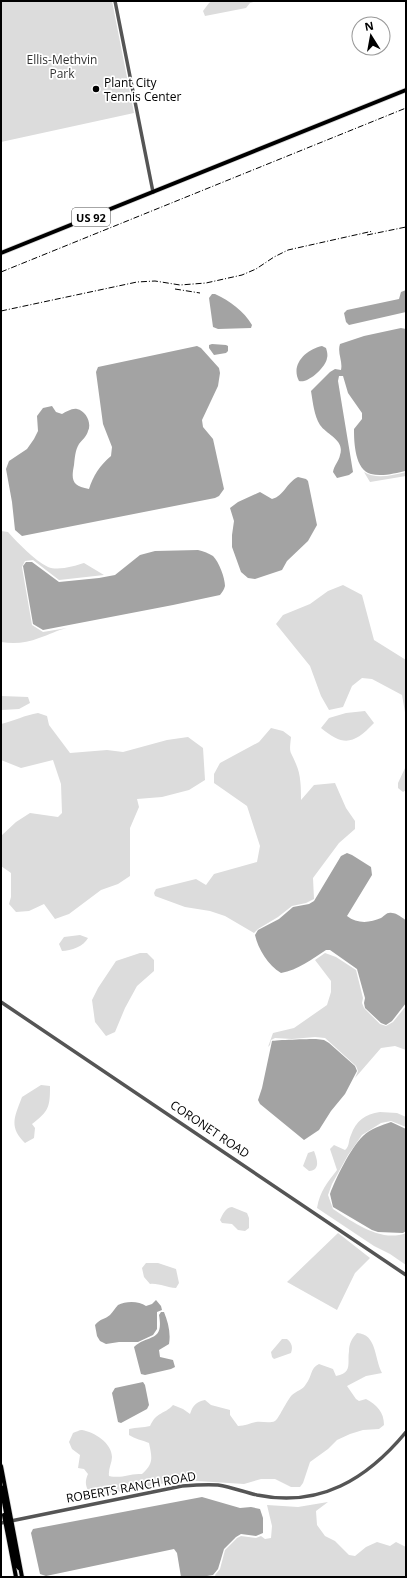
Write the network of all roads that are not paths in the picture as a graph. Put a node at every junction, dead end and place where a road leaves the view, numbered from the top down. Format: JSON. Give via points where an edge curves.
{"nodes":[{"id":1,"x":115,"y":1,"type":"edge"},
{"id":2,"x":406,"y":90,"type":"edge"},
{"id":3,"x":153,"y":192,"type":"junction"},
{"id":4,"x":1,"y":253,"type":"edge"},
{"id":5,"x":1,"y":1002,"type":"edge"},
{"id":6,"x":406,"y":1275,"type":"edge"},
{"id":7,"x":406,"y":1432,"type":"edge"},
{"id":8,"x":1,"y":1466,"type":"edge"},
{"id":9,"x":1,"y":1487,"type":"edge"},
{"id":10,"x":1,"y":1499,"type":"edge"},
{"id":11,"x":6,"y":1522,"type":"edge"},
{"id":12,"x":17,"y":1577,"type":"edge"},
{"id":13,"x":22,"y":1577,"type":"edge"}],
"edges":[{"from":1,"to":3,"type":"street"},
{"from":2,"to":3,"type":"main road","number":"US 92"},
{"from":3,"to":4,"type":"main road","number":"US 92"},
{"from":5,"to":6,"type":"street","name":"CORONET ROAD"},
{"from":7,"to":11,"type":"street","name":"ROBERTS RANCH ROAD","via":[[367,1471],[329,1491],[298,1497],[277,1497],[257,1495],[218,1485],[182,1486]]},
{"from":8,"to":11,"type":"main road"},
{"from":9,"to":11,"type":"main road"},
{"from":10,"to":11,"type":"main road"},
{"from":11,"to":12,"type":"main road"},
{"from":11,"to":13,"type":"main road"}]}
